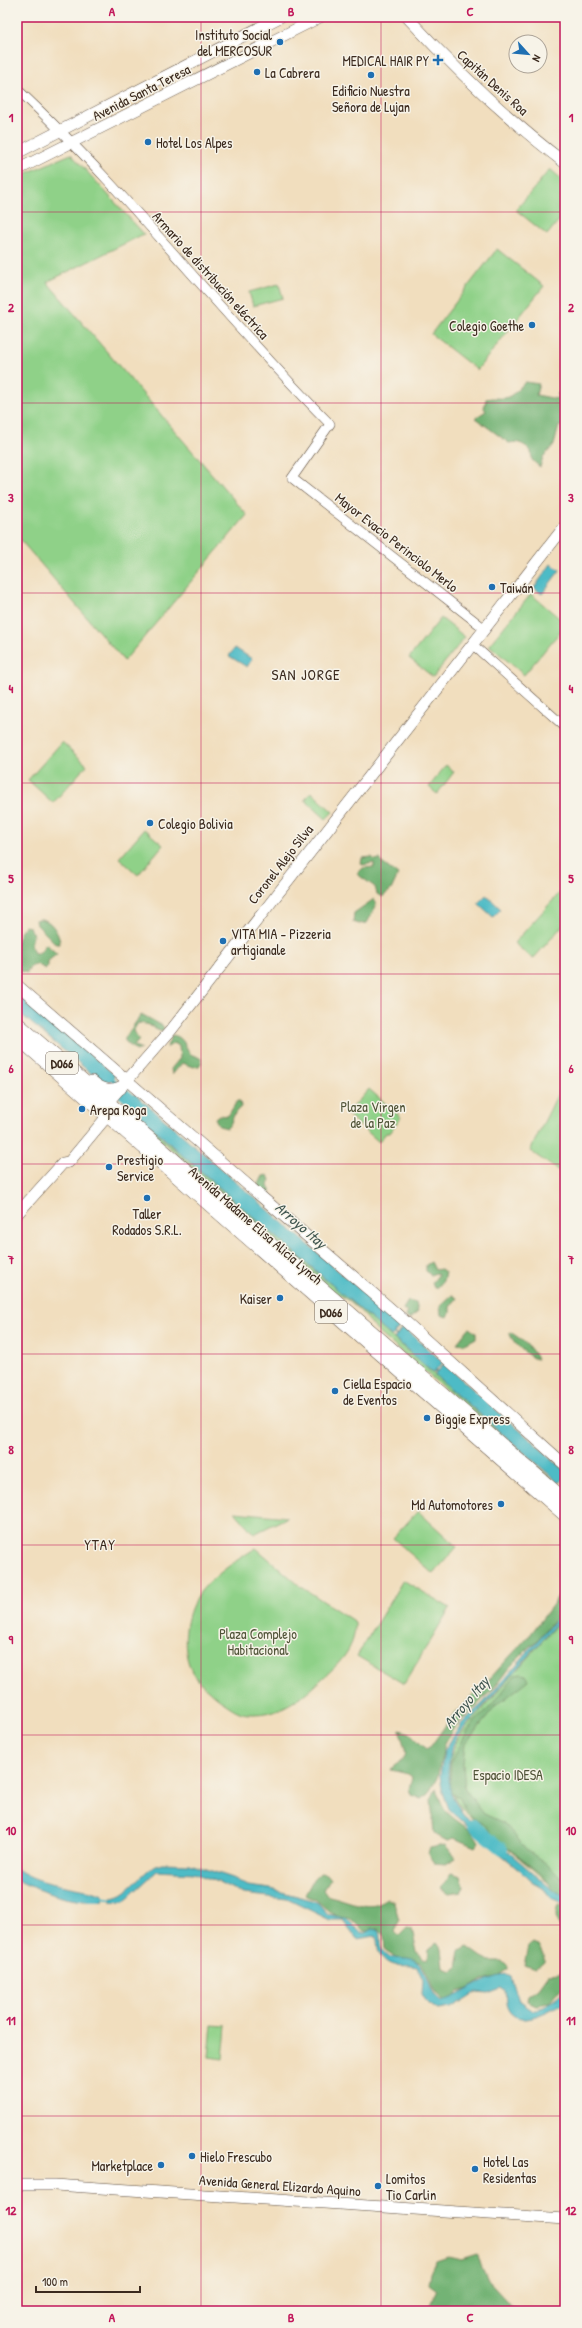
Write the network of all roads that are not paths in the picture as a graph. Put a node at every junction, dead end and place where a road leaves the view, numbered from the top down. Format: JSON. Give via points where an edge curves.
{"nodes":[{"id":1,"x":280,"y":17,"type":"edge"},
{"id":2,"x":320,"y":17,"type":"edge"},
{"id":3,"x":407,"y":17,"type":"edge"},
{"id":4,"x":17,"y":89,"type":"edge"},
{"id":5,"x":60,"y":130,"type":"junction"},
{"id":6,"x":72,"y":143,"type":"junction"},
{"id":7,"x":17,"y":153,"type":"edge"},
{"id":8,"x":565,"y":163,"type":"edge"},
{"id":9,"x":17,"y":170,"type":"edge"},
{"id":10,"x":292,"y":478,"type":"joint"},
{"id":11,"x":565,"y":526,"type":"edge"},
{"id":12,"x":484,"y":629,"type":"junction"},
{"id":13,"x":472,"y":644,"type":"junction"},
{"id":14,"x":565,"y":727,"type":"edge"},
{"id":15,"x":17,"y":985,"type":"edge"},
{"id":16,"x":17,"y":1023,"type":"edge"},
{"id":17,"x":17,"y":1037,"type":"edge"},
{"id":18,"x":116,"y":1093,"type":"junction"},
{"id":19,"x":17,"y":1214,"type":"edge"},
{"id":20,"x":565,"y":1465,"type":"edge"},
{"id":21,"x":565,"y":1500,"type":"edge"},
{"id":22,"x":565,"y":1515,"type":"edge"},
{"id":23,"x":17,"y":2185,"type":"edge"},
{"id":24,"x":565,"y":2219,"type":"edge"}],
"edges":[{"from":1,"to":5,"type":"main road","name":"Avenida Santa Teresa"},
{"from":2,"to":6,"type":"main road","name":"Avenida Santa Teresa"},
{"from":3,"to":8,"type":"main road","name":"Capitán Denis Roa","via":[[448,62],[489,101]]},
{"from":4,"to":5,"type":"street","name":"Armario de distribución eléctrica"},
{"from":5,"to":6,"type":"street","name":"Armario de distribución eléctrica"},
{"from":5,"to":7,"type":"main road","name":"Avenida Santa Teresa"},
{"from":6,"to":9,"type":"main road","name":"Avenida Santa Teresa"},
{"from":6,"to":10,"type":"street","name":"Armario de distribución eléctrica","via":[[330,424]]},
{"from":10,"to":12,"type":"street","name":"Mayor Evacio Perinciolo Merlo"},
{"from":11,"to":12,"type":"main road","name":"Coronel Alejo Silva"},
{"from":12,"to":13,"type":"main road","name":"Coronel Alejo Silva"},
{"from":13,"to":14,"type":"street"},
{"from":13,"to":18,"type":"main road","name":"Coronel Alejo Silva","via":[[176,1023]]},
{"from":15,"to":18,"type":"main road"},
{"from":16,"to":18,"type":"highway","name":"Avenida Madame Elisa Alicia Lynch","number":"D066","via":[[62,1063]]},
{"from":17,"to":18,"type":"highway","name":"Avenida Madame Elisa Alicia Lynch","number":"D066"},
{"from":18,"to":19,"type":"main road","name":"Coronel Alejo Silva","via":[[104,1120],[69,1162],[63,1163]]},
{"from":18,"to":20,"type":"main road","via":[[406,1322]]},
{"from":18,"to":21,"type":"highway","name":"Avenida Madame Elisa Alicia Lynch","number":"D066"},
{"from":18,"to":22,"type":"highway","name":"Avenida Madame Elisa Alicia Lynch","number":"D066"},
{"from":23,"to":24,"type":"main road","name":"Avenida General Elizardo Aquino","via":[[55,2184]]}]}
